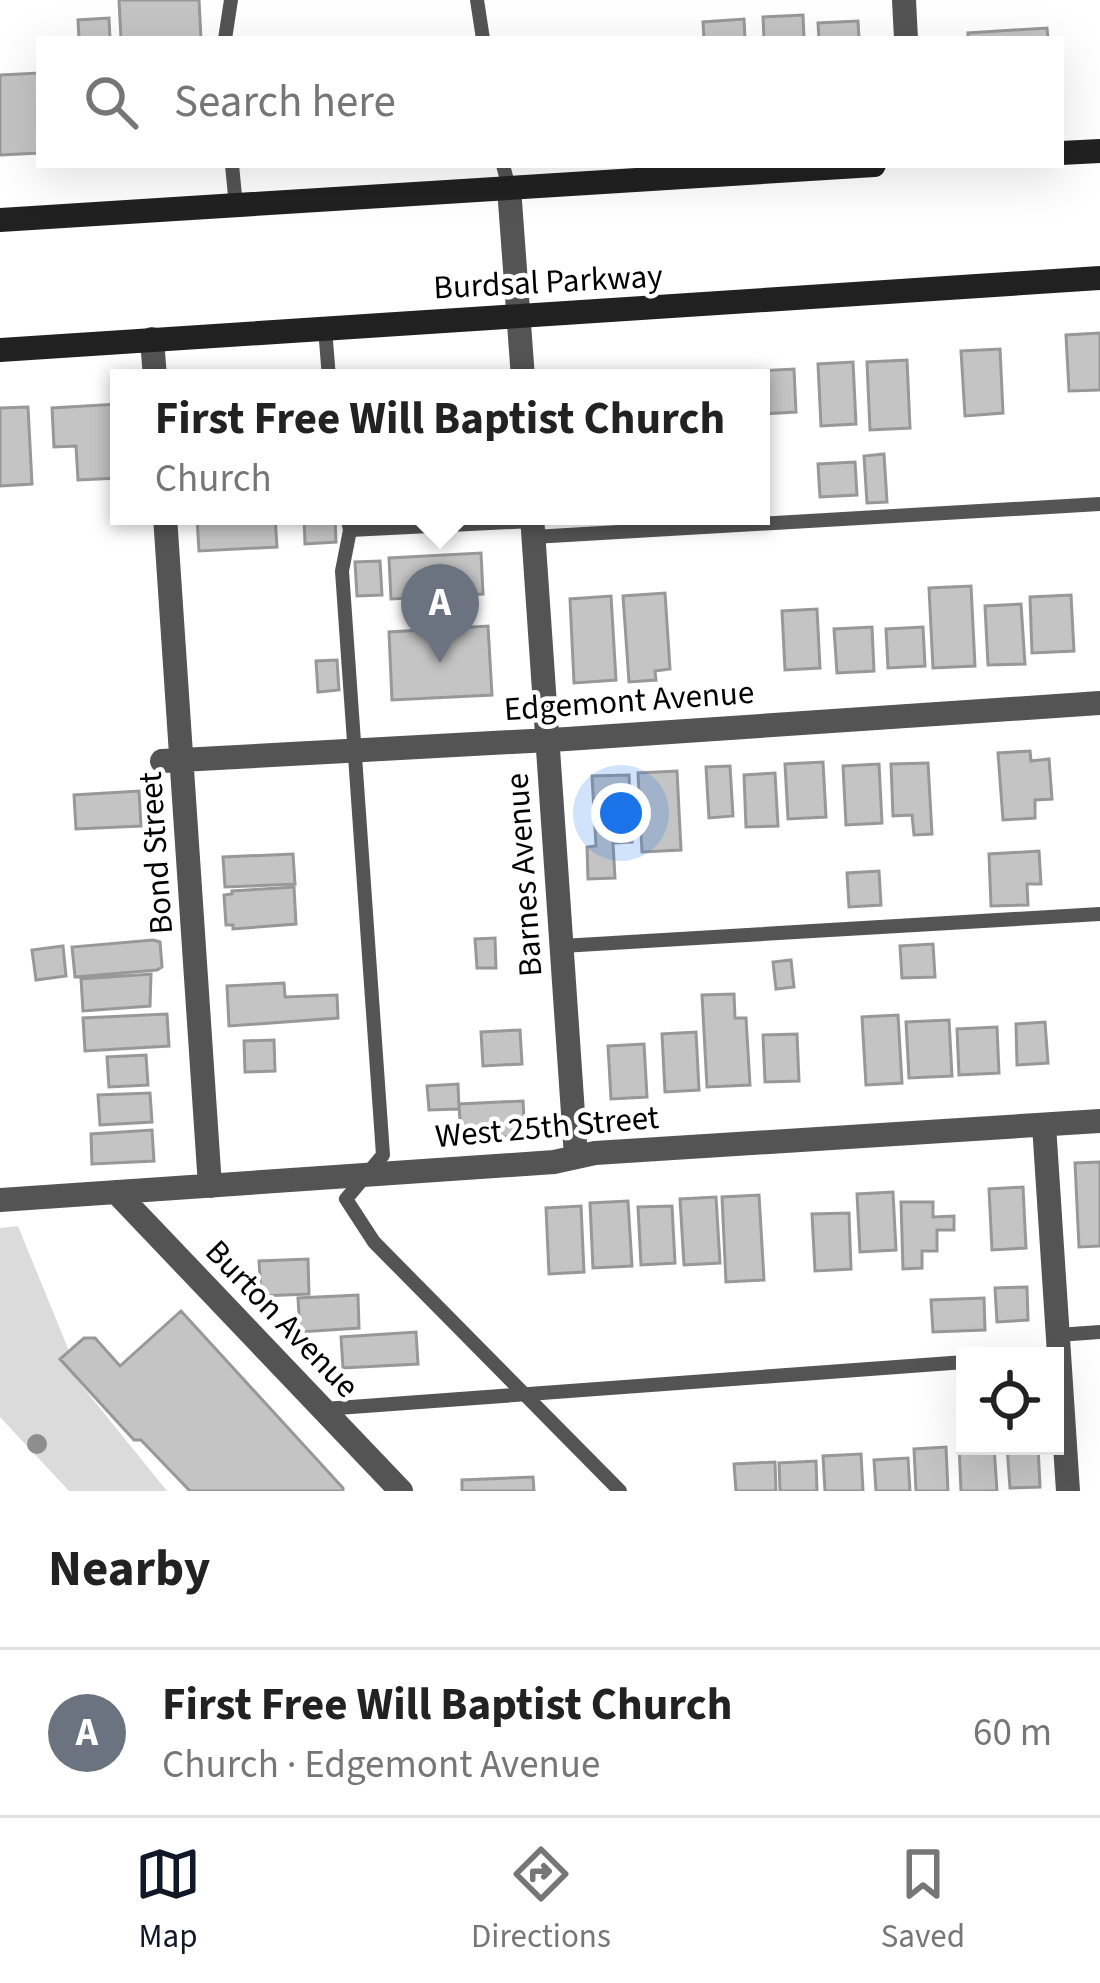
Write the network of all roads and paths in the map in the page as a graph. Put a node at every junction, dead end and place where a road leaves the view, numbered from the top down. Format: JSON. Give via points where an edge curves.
{"nodes":[{"id":1,"x":231,"y":0,"type":"edge"},
{"id":2,"x":477,"y":0,"type":"edge"},
{"id":3,"x":904,"y":0,"type":"edge"},
{"id":4,"x":225,"y":36,"type":"edge"},
{"id":5,"x":482,"y":36,"type":"edge"},
{"id":6,"x":906,"y":36,"type":"edge"},
{"id":7,"x":1100,"y":151,"type":"edge"},
{"id":8,"x":1064,"y":153,"type":"edge"},
{"id":9,"x":232,"y":168,"type":"edge"},
{"id":10,"x":774,"y":168,"type":"edge"},
{"id":11,"x":506,"y":176,"type":"edge"},
{"id":12,"x":236,"y":206,"type":"junction"},
{"id":13,"x":0,"y":220,"type":"edge"},
{"id":14,"x":1100,"y":278,"type":"edge"},
{"id":15,"x":518,"y":316,"type":"junction"},
{"id":16,"x":326,"y":328,"type":"junction"},
{"id":17,"x":152,"y":339,"type":"junction"},
{"id":18,"x":0,"y":350,"type":"edge"},
{"id":19,"x":154,"y":369,"type":"edge"},
{"id":20,"x":328,"y":369,"type":"edge"},
{"id":21,"x":522,"y":369,"type":"edge"},
{"id":22,"x":1100,"y":504,"type":"edge"},
{"id":23,"x":770,"y":516,"type":"edge"},
{"id":24,"x":165,"y":525,"type":"edge"},
{"id":25,"x":348,"y":525,"type":"edge"},
{"id":26,"x":532,"y":525,"type":"edge"},
{"id":27,"x":1100,"y":703,"type":"edge"},
{"id":28,"x":548,"y":740,"type":"junction"},
{"id":29,"x":354,"y":751,"type":"junction"},
{"id":30,"x":173,"y":761,"type":"junction"},
{"id":31,"x":1100,"y":914,"type":"edge"},
{"id":32,"x":562,"y":946,"type":"junction"},
{"id":33,"x":1100,"y":1121,"type":"edge"},
{"id":34,"x":1044,"y":1125,"type":"junction"},
{"id":35,"x":576,"y":1157,"type":"junction"},
{"id":36,"x":364,"y":1175,"type":"junction"},
{"id":37,"x":210,"y":1186,"type":"junction"},
{"id":38,"x":116,"y":1192,"type":"junction"},
{"id":39,"x":0,"y":1200,"type":"edge"},
{"id":40,"x":1100,"y":1332,"type":"edge"},
{"id":41,"x":1053,"y":1347,"type":"edge"},
{"id":42,"x":1056,"y":1347,"type":"edge"},
{"id":43,"x":956,"y":1362,"type":"edge"},
{"id":44,"x":524,"y":1394,"type":"junction"},
{"id":45,"x":323,"y":1409,"type":"junction"},
{"id":46,"x":1064,"y":1453,"type":"edge"},
{"id":47,"x":401,"y":1491,"type":"edge"},
{"id":48,"x":620,"y":1491,"type":"edge"},
{"id":49,"x":1068,"y":1491,"type":"edge"}],
"edges":[{"from":1,"to":4,"type":"lane"},
{"from":2,"to":5,"type":"lane"},
{"from":3,"to":6,"type":"street"},
{"from":7,"to":8,"type":"street"},
{"from":9,"to":12,"type":"lane"},
{"from":10,"to":11,"type":"street"},
{"from":11,"to":12,"type":"street"},
{"from":11,"to":15,"type":"street"},
{"from":12,"to":13,"type":"street"},
{"from":14,"to":15,"type":"street","name":"Burdsal Parkway"},
{"from":15,"to":16,"type":"street","name":"Burdsal Parkway"},
{"from":15,"to":21,"type":"street"},
{"from":16,"to":17,"type":"street","name":"Burdsal Parkway"},
{"from":16,"to":20,"type":"lane"},
{"from":17,"to":18,"type":"street","name":"Burdsal Parkway"},
{"from":17,"to":19,"type":"street"},
{"from":22,"to":23,"type":"lane"},
{"from":24,"to":30,"type":"street","name":"Bond Street"},
{"from":25,"to":29,"type":"lane","via":[[343,571]]},
{"from":26,"to":28,"type":"street","name":"Barnes Avenue"},
{"from":27,"to":28,"type":"street","name":"Edgemont Avenue"},
{"from":28,"to":29,"type":"street","name":"Edgemont Avenue"},
{"from":28,"to":32,"type":"street","name":"Barnes Avenue"},
{"from":29,"to":30,"type":"street","name":"Edgemont Avenue"},
{"from":29,"to":36,"type":"lane","via":[[383,1155]]},
{"from":30,"to":37,"type":"street","name":"Bond Street"},
{"from":31,"to":32,"type":"lane"},
{"from":32,"to":35,"type":"street","name":"Barnes Avenue"},
{"from":33,"to":34,"type":"street","name":"West 25th Street"},
{"from":34,"to":35,"type":"street","name":"West 25th Street"},
{"from":34,"to":41,"type":"street"},
{"from":35,"to":36,"type":"street","name":"West 25th Street"},
{"from":36,"to":37,"type":"street","name":"West 25th Street"},
{"from":36,"to":44,"type":"lane","via":[[346,1199],[374,1242]]},
{"from":37,"to":38,"type":"street","name":"West 25th Street"},
{"from":38,"to":39,"type":"street","name":"West 25th Street"},
{"from":38,"to":45,"type":"street","name":"Burton Avenue"},
{"from":40,"to":42,"type":"lane"},
{"from":43,"to":44,"type":"lane"},
{"from":44,"to":45,"type":"lane"},
{"from":44,"to":48,"type":"lane"},
{"from":45,"to":47,"type":"street","name":"Burton Avenue"},
{"from":46,"to":49,"type":"street"}]}
